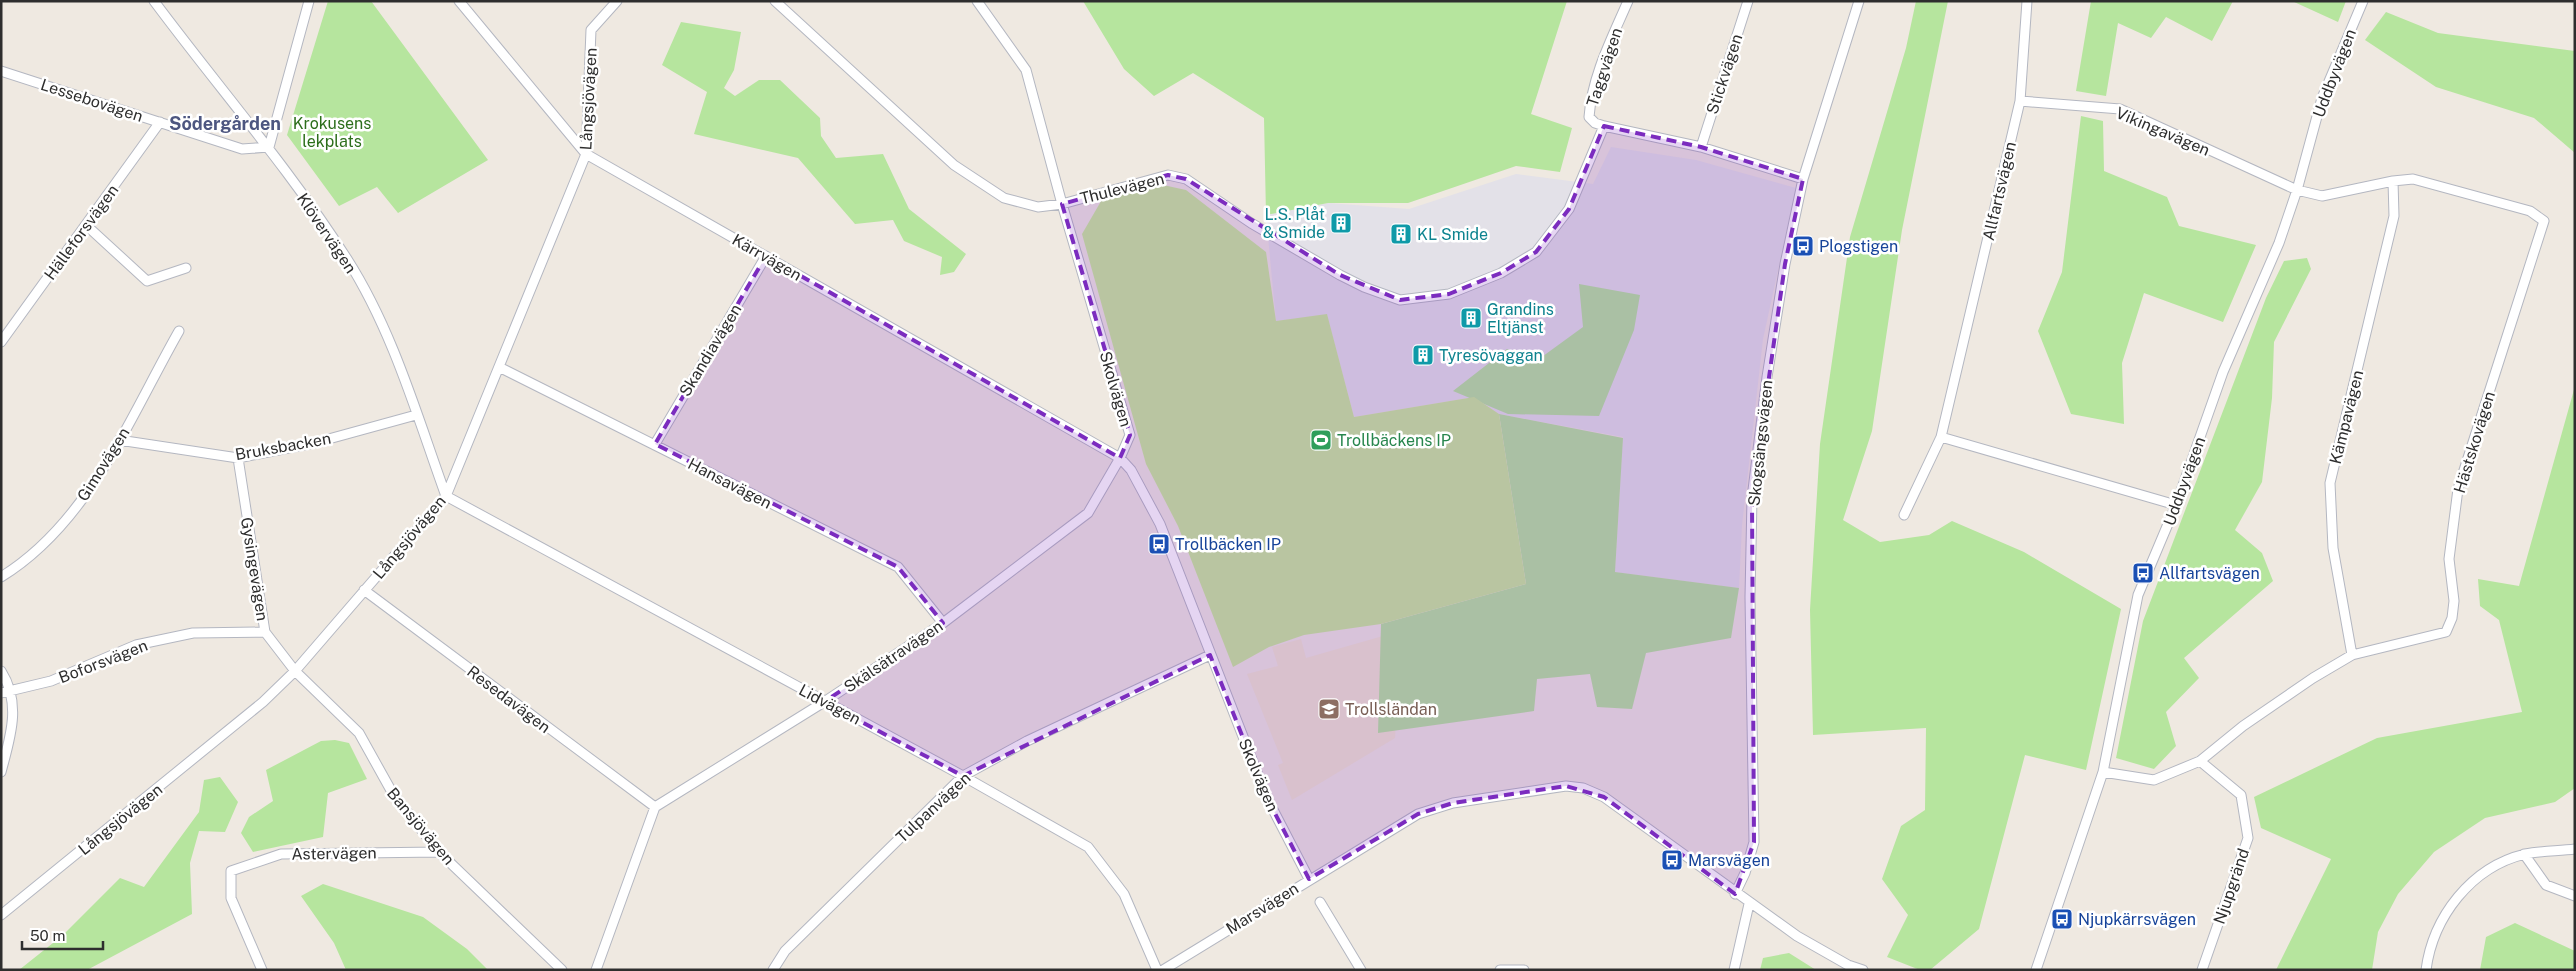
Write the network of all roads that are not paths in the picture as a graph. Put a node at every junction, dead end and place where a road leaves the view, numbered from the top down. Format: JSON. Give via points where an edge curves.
{"nodes":[{"id":1,"x":154,"y":1,"type":"edge"},
{"id":2,"x":309,"y":1,"type":"edge"},
{"id":3,"x":459,"y":1,"type":"edge"},
{"id":4,"x":618,"y":1,"type":"edge"},
{"id":5,"x":775,"y":1,"type":"edge"},
{"id":6,"x":977,"y":1,"type":"edge"},
{"id":7,"x":1628,"y":1,"type":"edge"},
{"id":8,"x":1748,"y":1,"type":"edge"},
{"id":9,"x":1859,"y":1,"type":"edge"},
{"id":10,"x":2027,"y":1,"type":"edge"},
{"id":11,"x":2363,"y":1,"type":"edge"},
{"id":12,"x":1,"y":71,"type":"edge"},
{"id":13,"x":2020,"y":101,"type":"junction"},
{"id":14,"x":160,"y":122,"type":"junction"},
{"id":15,"x":1604,"y":126,"type":"junction"},
{"id":16,"x":1701,"y":146,"type":"junction"},
{"id":17,"x":269,"y":148,"type":"junction"},
{"id":18,"x":586,"y":154,"type":"junction"},
{"id":19,"x":1803,"y":179,"type":"junction"},
{"id":20,"x":2393,"y":181,"type":"junction"},
{"id":21,"x":2297,"y":190,"type":"junction"},
{"id":22,"x":1062,"y":204,"type":"junction"},
{"id":23,"x":86,"y":225,"type":"junction"},
{"id":24,"x":766,"y":256,"type":"junction"},
{"id":25,"x":186,"y":268,"type":"dead end"},
{"id":26,"x":179,"y":331,"type":"dead end"},
{"id":27,"x":1,"y":342,"type":"edge"},
{"id":28,"x":499,"y":367,"type":"junction"},
{"id":29,"x":416,"y":415,"type":"junction"},
{"id":30,"x":1941,"y":437,"type":"junction"},
{"id":31,"x":119,"y":440,"type":"junction"},
{"id":32,"x":655,"y":444,"type":"junction"},
{"id":33,"x":238,"y":458,"type":"junction"},
{"id":34,"x":1120,"y":458,"type":"junction"},
{"id":35,"x":446,"y":496,"type":"junction"},
{"id":36,"x":2176,"y":505,"type":"junction"},
{"id":37,"x":1904,"y":515,"type":"dead end"},
{"id":38,"x":1,"y":577,"type":"edge"},
{"id":39,"x":364,"y":590,"type":"junction"},
{"id":40,"x":943,"y":623,"type":"junction"},
{"id":41,"x":265,"y":632,"type":"junction"},
{"id":42,"x":1210,"y":655,"type":"junction"},
{"id":43,"x":2352,"y":655,"type":"junction"},
{"id":44,"x":1,"y":671,"type":"edge"},
{"id":45,"x":295,"y":671,"type":"junction"},
{"id":46,"x":6,"y":692,"type":"edge"},
{"id":47,"x":824,"y":702,"type":"junction"},
{"id":48,"x":2200,"y":761,"type":"junction"},
{"id":49,"x":1,"y":772,"type":"edge"},
{"id":50,"x":2103,"y":772,"type":"junction"},
{"id":51,"x":963,"y":776,"type":"junction"},
{"id":52,"x":655,"y":807,"type":"junction"},
{"id":53,"x":2575,"y":849,"type":"edge"},
{"id":54,"x":439,"y":852,"type":"junction"},
{"id":55,"x":2524,"y":854,"type":"junction"},
{"id":56,"x":1309,"y":879,"type":"junction"},
{"id":57,"x":1735,"y":894,"type":"junction"},
{"id":58,"x":2575,"y":896,"type":"edge"},
{"id":59,"x":1320,"y":902,"type":"dead end"},
{"id":60,"x":1749,"y":904,"type":"junction"},
{"id":61,"x":1,"y":915,"type":"edge"},
{"id":62,"x":262,"y":970,"type":"edge"},
{"id":63,"x":562,"y":970,"type":"edge"},
{"id":64,"x":596,"y":970,"type":"edge"},
{"id":65,"x":773,"y":970,"type":"edge"},
{"id":66,"x":1157,"y":970,"type":"edge"},
{"id":67,"x":1163,"y":970,"type":"edge"},
{"id":68,"x":1361,"y":970,"type":"edge"},
{"id":69,"x":1500,"y":970,"type":"edge"},
{"id":70,"x":1524,"y":970,"type":"edge"},
{"id":71,"x":1734,"y":970,"type":"edge"},
{"id":72,"x":1863,"y":970,"type":"edge"},
{"id":73,"x":2036,"y":970,"type":"edge"},
{"id":74,"x":2202,"y":970,"type":"edge"},
{"id":75,"x":2426,"y":970,"type":"edge"}],
"edges":[{"from":1,"to":17,"type":"street","name":"Klövervägen"},
{"from":2,"to":17,"type":"street"},
{"from":3,"to":18,"type":"street","name":"Kärrvägen"},
{"from":4,"to":18,"type":"street","name":"Långsjövägen","via":[[591,30]]},
{"from":5,"to":22,"type":"street","name":"Thulevägen","via":[[954,165],[1004,198],[1038,207]]},
{"from":6,"to":22,"type":"street","name":"Skolvägen","via":[[1026,70]]},
{"from":7,"to":15,"type":"street","name":"Taggvägen","via":[[1607,48],[1590,106],[1589,117]]},
{"from":8,"to":16,"type":"street","name":"Stickvägen"},
{"from":9,"to":19,"type":"street","name":"Skogsängsvägen"},
{"from":10,"to":13,"type":"street","name":"Allfartsvägen"},
{"from":11,"to":21,"type":"street","name":"Uddbyvägen","via":[[2322,98]]},
{"from":12,"to":14,"type":"street","name":"Lessebovägen"},
{"from":13,"to":21,"type":"street","name":"Vikingavägen","via":[[2120,109]]},
{"from":13,"to":30,"type":"street","name":"Allfartsvägen"},
{"from":14,"to":17,"type":"street","name":"Lessebovägen","via":[[242,149]]},
{"from":14,"to":23,"type":"street","name":"Hälleforsvägen"},
{"from":15,"to":16,"type":"street"},
{"from":15,"to":22,"type":"street","name":"Thulevägen","via":[[1569,209],[1536,252],[1479,283],[1423,299],[1400,300],[1356,283],[1251,223],[1186,179],[1168,175]]},
{"from":16,"to":19,"type":"street"},
{"from":17,"to":29,"type":"street","name":"Klövervägen","via":[[347,260],[388,336]]},
{"from":18,"to":24,"type":"street","name":"Kärrvägen"},
{"from":18,"to":28,"type":"street","name":"Långsjövägen"},
{"from":19,"to":57,"type":"street","name":"Skogsängsvägen","via":[[1785,264],[1752,498],[1750,597],[1754,842]]},
{"from":20,"to":21,"type":"street","name":"Hästskovägen","via":[[2322,196]]},
{"from":20,"to":43,"type":"street","name":"Kämpavägen","via":[[2394,216],[2330,483],[2333,548]]},
{"from":20,"to":43,"type":"street","name":"Hästskovägen","via":[[2413,179],[2530,211],[2544,220],[2458,490],[2449,559],[2454,601],[2446,632]]},
{"from":21,"to":36,"type":"street","name":"Uddbyvägen","via":[[2280,243],[2223,372]]},
{"from":22,"to":34,"type":"street","name":"Skolvägen","via":[[1130,435]]},
{"from":23,"to":25,"type":"street","via":[[147,281]]},
{"from":23,"to":27,"type":"street","name":"Hälleforsvägen"},
{"from":24,"to":32,"type":"street","name":"Skandiavägen"},
{"from":24,"to":34,"type":"street","name":"Kärrvägen"},
{"from":26,"to":31,"type":"street","name":"Gimovägen"},
{"from":28,"to":32,"type":"street","name":"Hansavägen"},
{"from":28,"to":35,"type":"street","name":"Långsjövägen"},
{"from":29,"to":33,"type":"street","name":"Bruksbacken","via":[[314,443]]},
{"from":29,"to":35,"type":"street","name":"Klövervägen"},
{"from":30,"to":36,"type":"street"},
{"from":30,"to":37,"type":"street","name":"Allfartsvägen"},
{"from":31,"to":33,"type":"street","name":"Bruksbacken"},
{"from":31,"to":38,"type":"street","name":"Gimovägen","via":[[70,517],[21,564]]},
{"from":32,"to":40,"type":"street","name":"Hansavägen","via":[[898,567]]},
{"from":33,"to":41,"type":"street","name":"Gysingevägen"},
{"from":34,"to":40,"type":"street","name":"Skälsätravägen","via":[[1088,513]]},
{"from":34,"to":42,"type":"street","name":"Skolvägen","via":[[1131,470],[1160,524]]},
{"from":35,"to":39,"type":"street","name":"Långsjövägen"},
{"from":35,"to":47,"type":"street","name":"Lidvägen"},
{"from":36,"to":50,"type":"street","name":"Uddbyvägen","via":[[2138,595]]},
{"from":39,"to":45,"type":"street","name":"Långsjövägen"},
{"from":39,"to":52,"type":"street","name":"Resedavägen"},
{"from":40,"to":47,"type":"street","name":"Skälsätravägen"},
{"from":41,"to":45,"type":"street","name":"Gysingevägen"},
{"from":41,"to":46,"type":"street","name":"Boforsvägen","via":[[194,633],[136,645],[52,681]]},
{"from":42,"to":51,"type":"street","name":"Tulpanvägen","via":[[1027,741]]},
{"from":42,"to":56,"type":"street","name":"Skolvägen","via":[[1267,798]]},
{"from":43,"to":48,"type":"street","name":"Hästskovägen","via":[[2313,678]]},
{"from":44,"to":46,"type":"street"},
{"from":45,"to":54,"type":"street","name":"Bansjövägen","via":[[359,733],[393,794]]},
{"from":45,"to":61,"type":"street","name":"Långsjövägen","via":[[263,702]]},
{"from":46,"to":49,"type":"street","via":[[14,720]]},
{"from":47,"to":51,"type":"street","name":"Lidvägen"},
{"from":47,"to":52,"type":"street","name":"Skälsätravägen"},
{"from":48,"to":50,"type":"street","name":"Hästskovägen","via":[[2154,780]]},
{"from":48,"to":74,"type":"street","name":"Njupgränd","via":[[2241,794],[2248,838]]},
{"from":50,"to":73,"type":"street","name":"Uddbyvägen"},
{"from":51,"to":65,"type":"street","name":"Tulpanvägen","via":[[785,952]]},
{"from":51,"to":66,"type":"street","name":"Lidvägen","via":[[1088,847],[1124,894]]},
{"from":52,"to":64,"type":"street"},
{"from":53,"to":55,"type":"street"},
{"from":54,"to":62,"type":"street","name":"Astervägen","via":[[282,854],[231,871],[231,898]]},
{"from":54,"to":63,"type":"street","name":"Bansjövägen"},
{"from":55,"to":58,"type":"street","via":[[2546,885]]},
{"from":55,"to":75,"type":"street","via":[[2485,871],[2455,900],[2441,919],[2429,947]]},
{"from":56,"to":57,"type":"street","name":"Marsvägen","via":[[1418,814],[1453,803],[1566,786],[1583,788],[1604,798]]},
{"from":56,"to":67,"type":"street","name":"Marsvägen"},
{"from":57,"to":60,"type":"street"},
{"from":59,"to":68,"type":"street"},
{"from":60,"to":71,"type":"street"},
{"from":60,"to":72,"type":"street","via":[[1805,941]]},
{"from":69,"to":70,"type":"street"}]}
